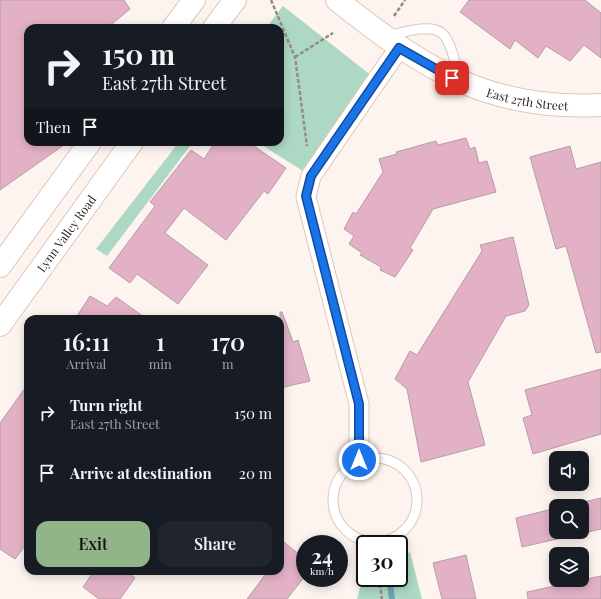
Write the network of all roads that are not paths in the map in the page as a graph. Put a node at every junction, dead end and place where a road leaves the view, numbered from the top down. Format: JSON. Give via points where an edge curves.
{"nodes":[{"id":1,"x":194,"y":0,"type":"edge"},
{"id":2,"x":235,"y":0,"type":"edge"},
{"id":3,"x":337,"y":0,"type":"edge"},
{"id":4,"x":176,"y":24,"type":"edge"},
{"id":5,"x":217,"y":24,"type":"edge"},
{"id":6,"x":392,"y":35,"type":"junction"},
{"id":7,"x":460,"y":82,"type":"junction"},
{"id":8,"x":601,"y":105,"type":"edge"},
{"id":9,"x":87,"y":146,"type":"edge"},
{"id":10,"x":129,"y":146,"type":"edge"},
{"id":11,"x":0,"y":266,"type":"edge"},
{"id":12,"x":0,"y":325,"type":"edge"},
{"id":13,"x":359,"y":460,"type":"junction"},
{"id":14,"x":398,"y":535,"type":"edge"},
{"id":15,"x":356,"y":536,"type":"edge"}],
"edges":[{"from":1,"to":4,"type":"main road"},
{"from":2,"to":5,"type":"main road"},
{"from":3,"to":6,"type":"main road","name":"East 27th Street"},
{"from":6,"to":7,"type":"main road","name":"East 27th Street"},
{"from":6,"to":7,"type":"lane","via":[[416,29],[441,33],[448,43]]},
{"from":6,"to":13,"type":"street","via":[[311,176],[306,196],[359,404]]},
{"from":7,"to":8,"type":"main road","name":"East 27th Street","via":[[496,95],[525,101]]},
{"from":9,"to":11,"type":"main road"},
{"from":10,"to":12,"type":"main road","name":"Lynn Valley Road"},
{"from":13,"to":14,"type":"lane","via":[[381,458],[401,467],[414,484],[417,500],[414,515],[406,529]]},
{"from":13,"to":15,"type":"lane","via":[[346,469],[337,481],[332,495],[333,509],[339,523],[348,534]]}]}
